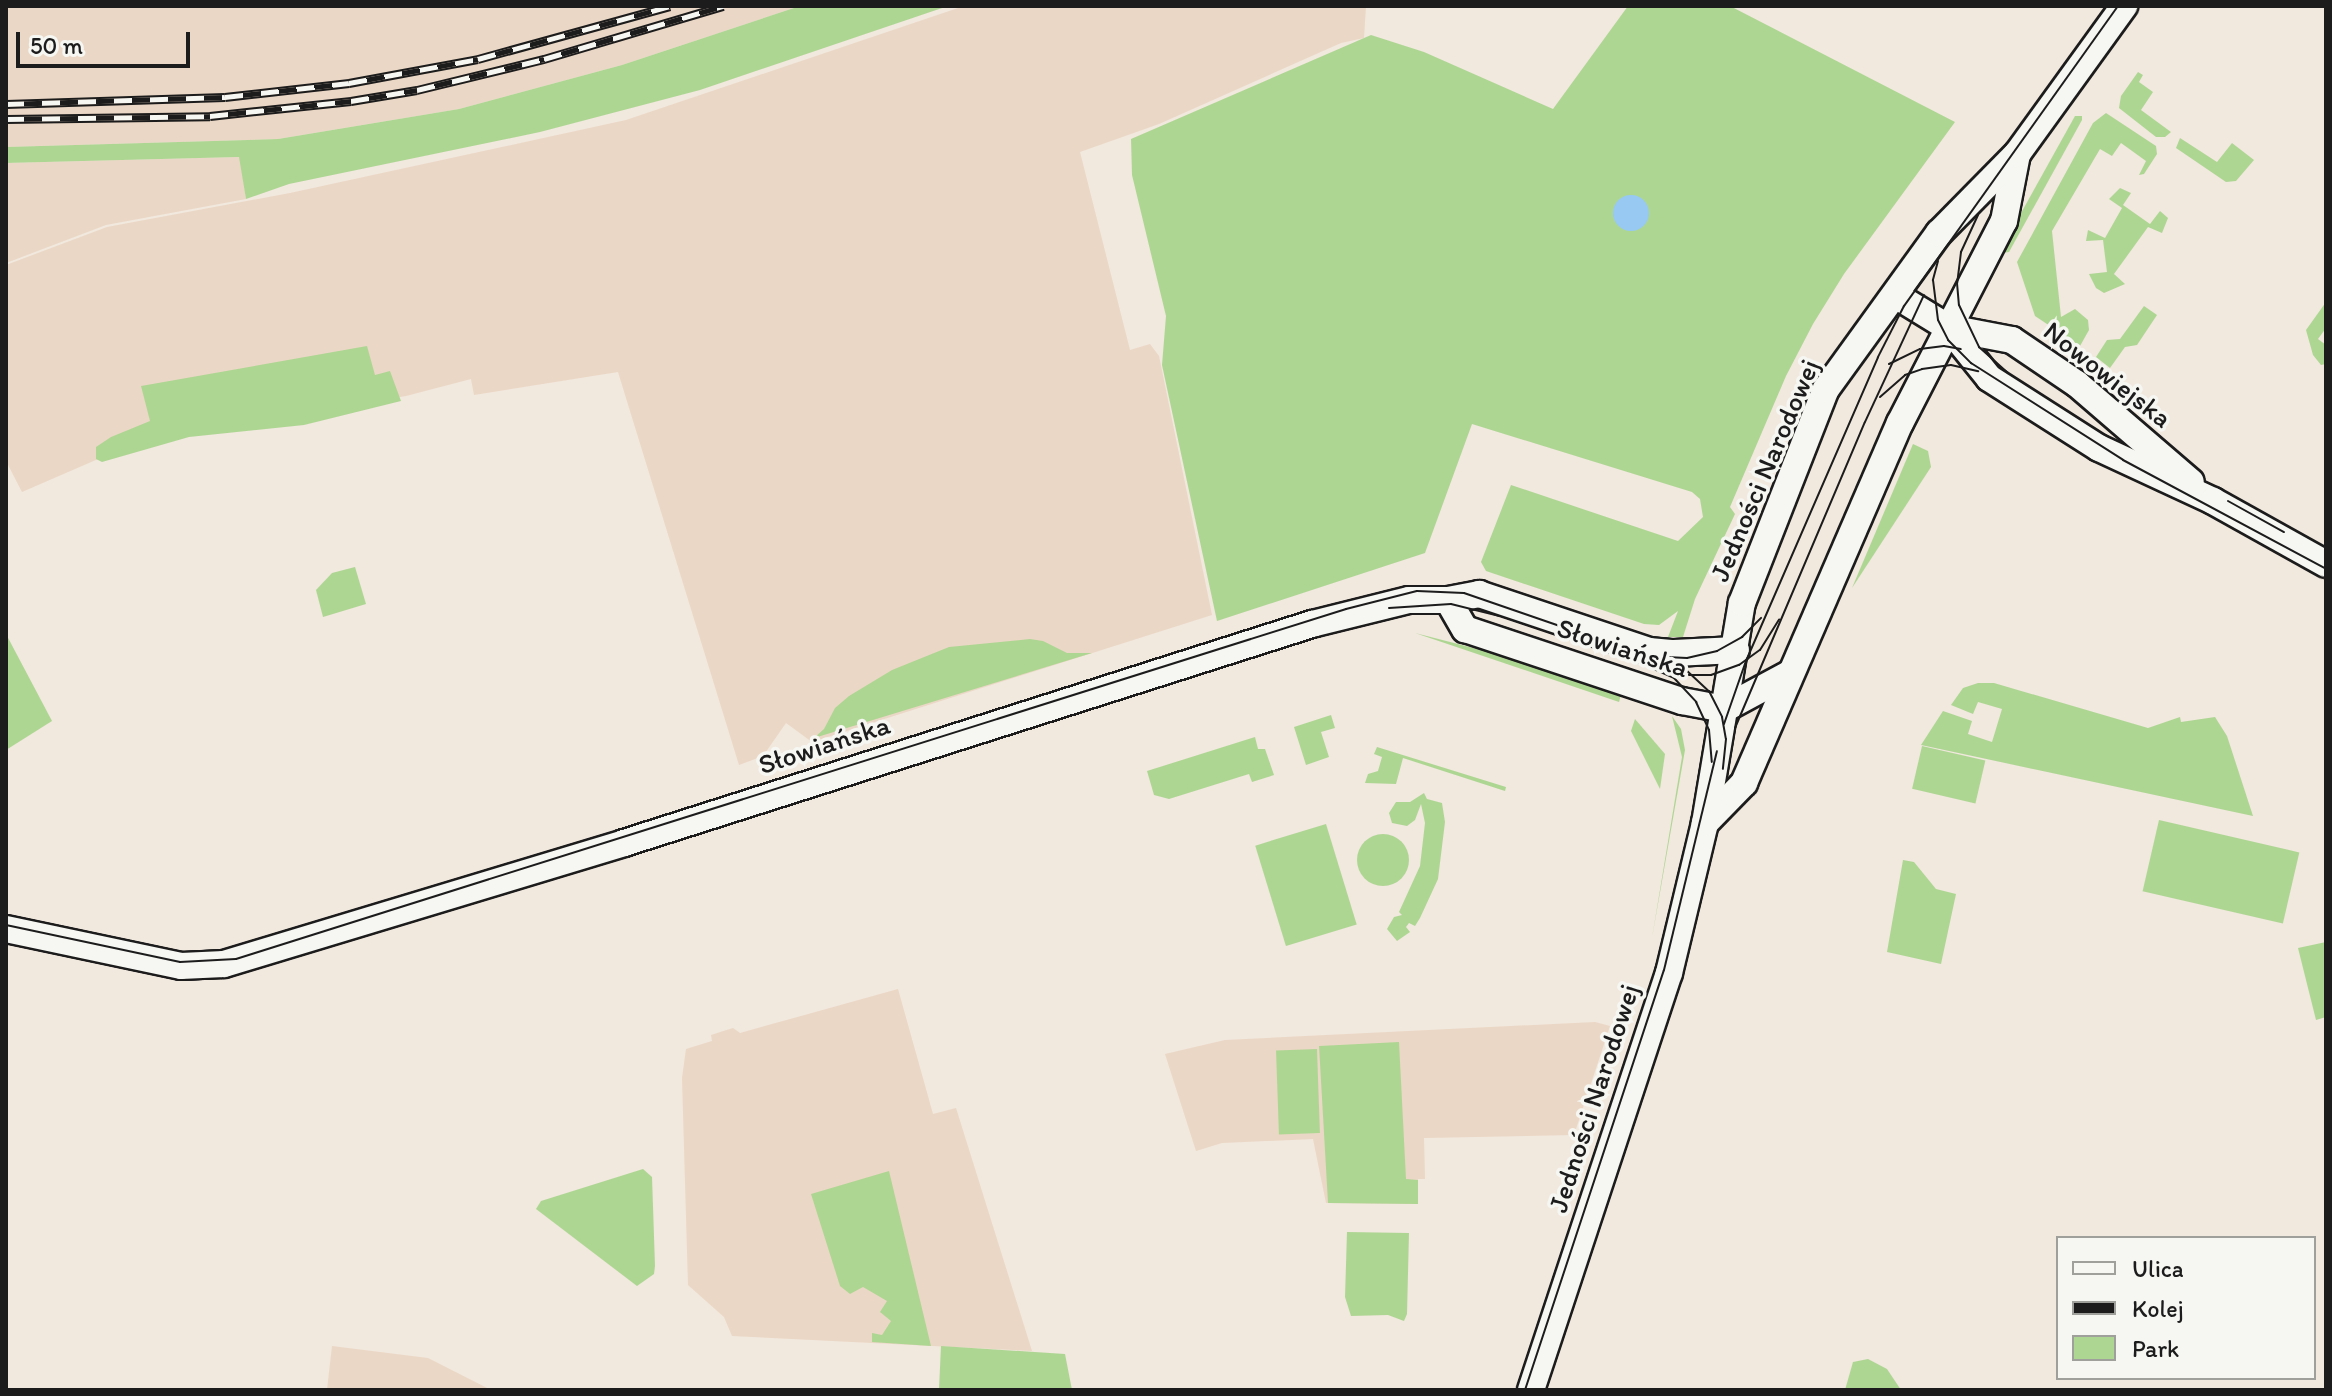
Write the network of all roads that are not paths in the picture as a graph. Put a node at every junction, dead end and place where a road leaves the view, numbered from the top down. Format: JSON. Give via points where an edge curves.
{"nodes":[{"id":1,"x":2124,"y":6,"type":"edge"},
{"id":2,"x":2017,"y":154,"type":"junction"},
{"id":3,"x":1895,"y":295,"type":"junction"},
{"id":4,"x":1949,"y":328,"type":"junction"},
{"id":5,"x":2213,"y":501,"type":"junction"},
{"id":6,"x":2326,"y":564,"type":"edge"},
{"id":7,"x":1448,"y":600,"type":"junction"},
{"id":8,"x":1736,"y":650,"type":"junction"},
{"id":9,"x":1789,"y":674,"type":"junction"},
{"id":10,"x":1724,"y":709,"type":"junction"},
{"id":11,"x":1705,"y":823,"type":"junction"},
{"id":12,"x":6,"y":929,"type":"edge"},
{"id":13,"x":1531,"y":1390,"type":"edge"}],
"edges":[{"from":1,"to":2,"type":"street","name":"Jedności Narodowej"},
{"from":2,"to":3,"type":"street","name":"Jedności Narodowej","via":[[1939,233]]},
{"from":2,"to":4,"type":"street","name":"Jedności Narodowej","via":[[2004,221]]},
{"from":3,"to":4,"type":"street","name":"Nowowiejska"},
{"from":3,"to":8,"type":"street","name":"Jedności Narodowej","via":[[1826,389],[1749,580]]},
{"from":4,"to":5,"type":"street","name":"Nowowiejska","via":[[1997,384],[2125,463]]},
{"from":4,"to":5,"type":"street","name":"Nowowiejska","via":[[2012,340],[2077,384]]},
{"from":4,"to":9,"type":"street","name":"Jedności Narodowej","via":[[1900,423]]},
{"from":5,"to":6,"type":"street","name":"Nowowiejska"},
{"from":7,"to":8,"type":"street","name":"Słowiańska","via":[[1479,594],[1649,651]]},
{"from":7,"to":10,"type":"street","name":"Słowiańska","via":[[1465,629],[1652,692]]},
{"from":7,"to":12,"type":"street","name":"Słowiańska","via":[[1409,600],[1328,619],[224,964],[181,966]]},
{"from":8,"to":10,"type":"street","name":"Jedności Narodowej"},
{"from":9,"to":10,"type":"street"},
{"from":9,"to":11,"type":"street","name":"Jedności Narodowej","via":[[1744,783]]},
{"from":10,"to":11,"type":"street","name":"Jedności Narodowej"},
{"from":11,"to":13,"type":"street","name":"Jedności Narodowej","via":[[1664,988]]}]}
